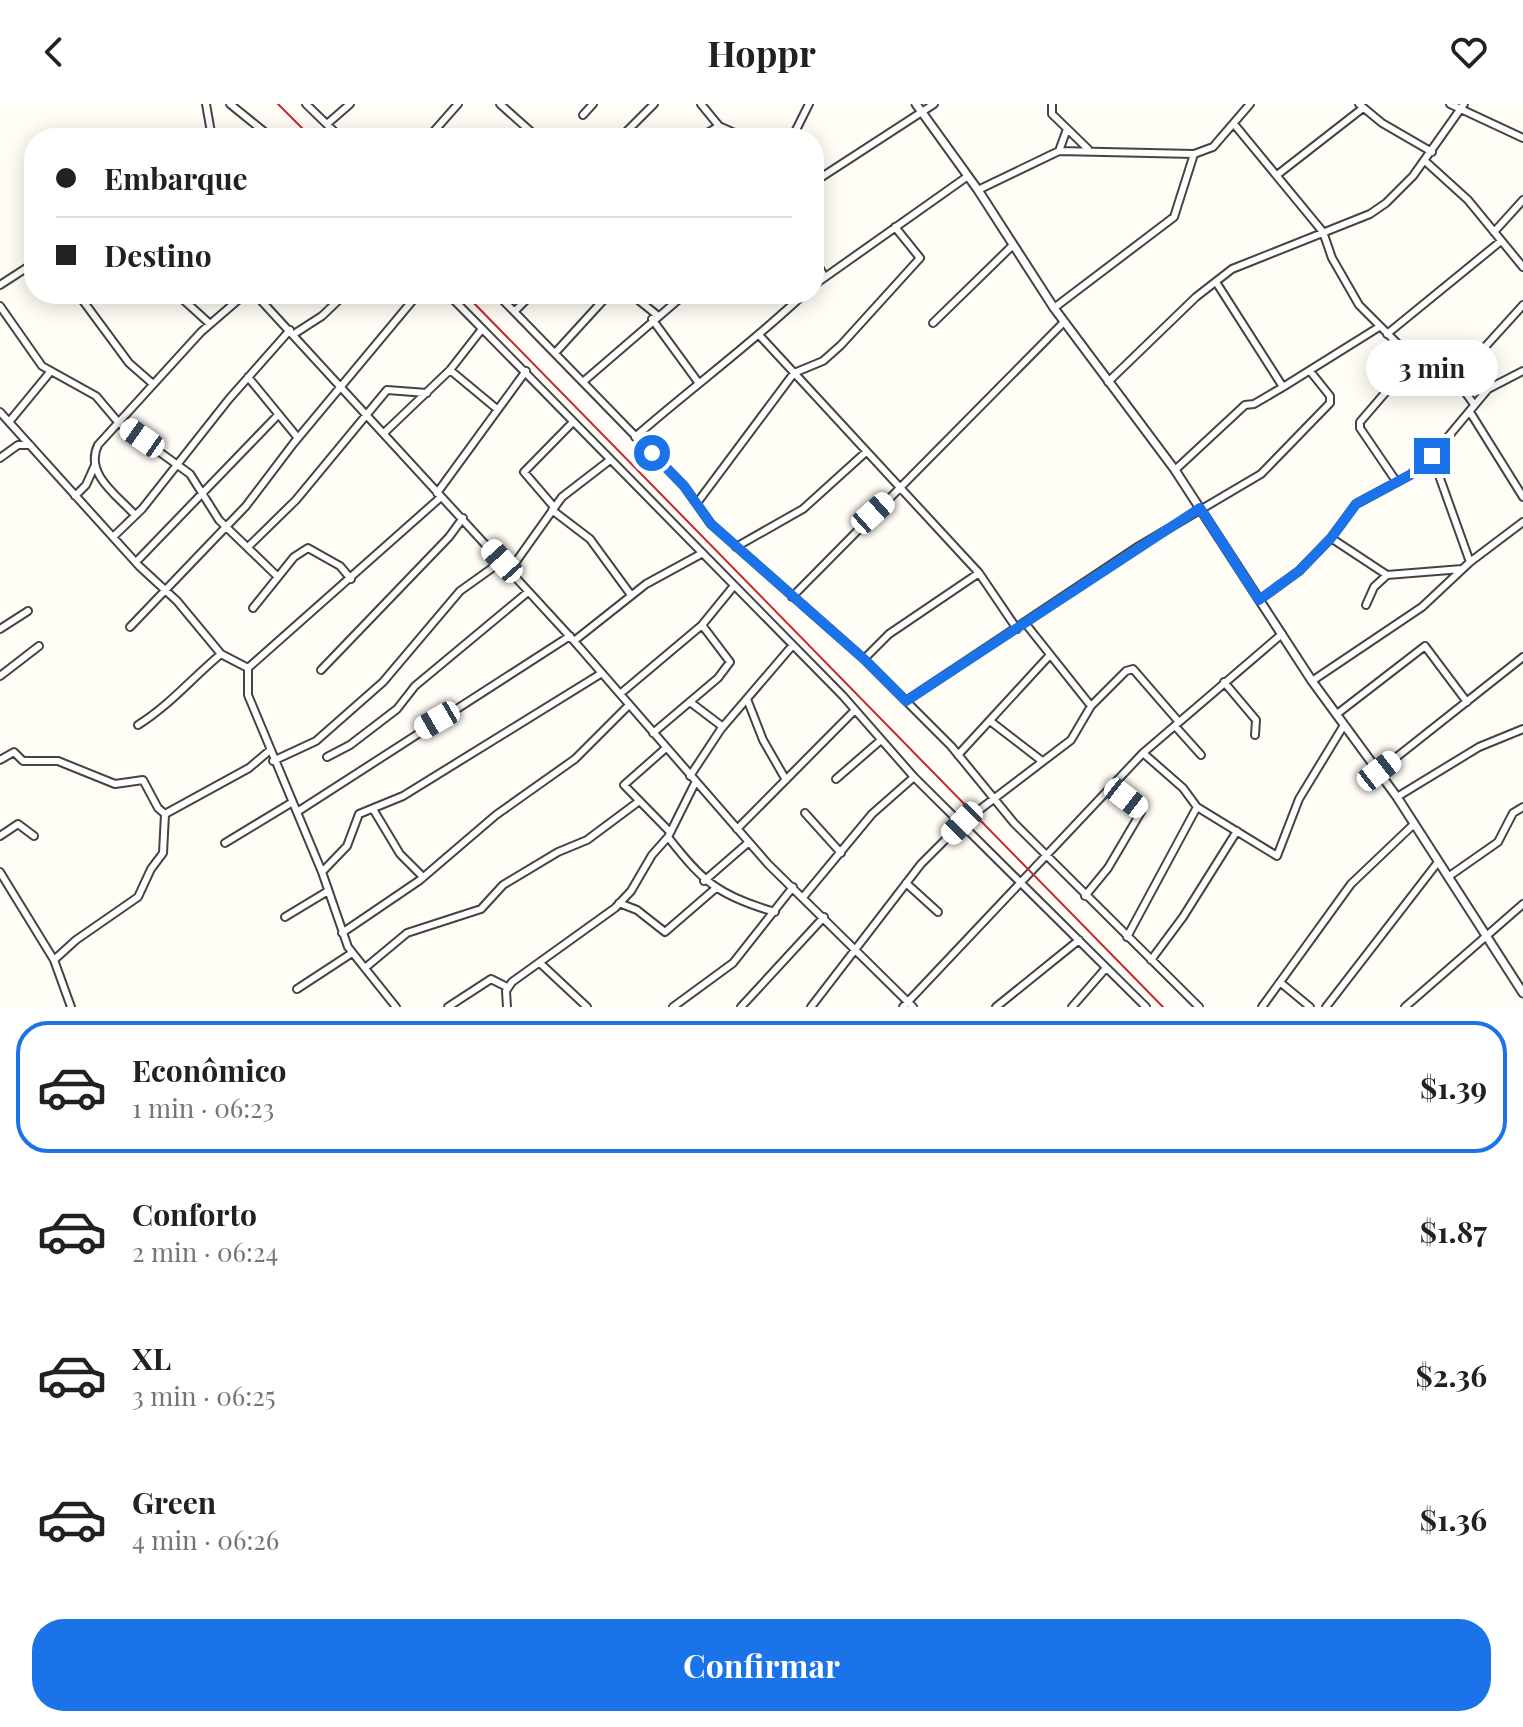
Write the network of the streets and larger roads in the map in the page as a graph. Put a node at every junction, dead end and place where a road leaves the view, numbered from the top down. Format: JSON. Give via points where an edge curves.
{"nodes":[{"id":1,"x":206,"y":104,"type":"edge"},
{"id":2,"x":230,"y":104,"type":"edge"},
{"id":3,"x":306,"y":104,"type":"edge"},
{"id":4,"x":350,"y":104,"type":"edge"},
{"id":5,"x":458,"y":104,"type":"edge"},
{"id":6,"x":500,"y":104,"type":"edge"},
{"id":7,"x":514,"y":104,"type":"edge"},
{"id":8,"x":593,"y":104,"type":"edge"},
{"id":9,"x":654,"y":104,"type":"edge"},
{"id":10,"x":701,"y":104,"type":"edge"},
{"id":11,"x":809,"y":104,"type":"edge"},
{"id":12,"x":916,"y":104,"type":"edge"},
{"id":13,"x":934,"y":104,"type":"edge"},
{"id":14,"x":1052,"y":104,"type":"edge"},
{"id":15,"x":1250,"y":104,"type":"edge"},
{"id":16,"x":1450,"y":104,"type":"edge"},
{"id":17,"x":1361,"y":106,"type":"edge"},
{"id":18,"x":1461,"y":107,"type":"edge"},
{"id":19,"x":506,"y":112,"type":"junction"},
{"id":20,"x":923,"y":114,"type":"junction"},
{"id":21,"x":583,"y":115,"type":"dead end"},
{"id":22,"x":327,"y":124,"type":"junction"},
{"id":23,"x":1234,"y":124,"type":"junction"},
{"id":24,"x":719,"y":126,"type":"junction"},
{"id":25,"x":210,"y":128,"type":"edge"},
{"id":26,"x":260,"y":128,"type":"edge"},
{"id":27,"x":331,"y":128,"type":"edge"},
{"id":28,"x":437,"y":128,"type":"edge"},
{"id":29,"x":526,"y":128,"type":"edge"},
{"id":30,"x":631,"y":128,"type":"edge"},
{"id":31,"x":716,"y":128,"type":"edge"},
{"id":32,"x":724,"y":128,"type":"edge"},
{"id":33,"x":797,"y":128,"type":"edge"},
{"id":34,"x":1067,"y":129,"type":"junction"},
{"id":35,"x":1523,"y":138,"type":"edge"},
{"id":36,"x":1088,"y":149,"type":"junction"},
{"id":37,"x":1059,"y":151,"type":"junction"},
{"id":38,"x":1432,"y":152,"type":"junction"},
{"id":39,"x":1194,"y":154,"type":"junction"},
{"id":40,"x":1425,"y":161,"type":"junction"},
{"id":41,"x":1277,"y":175,"type":"junction"},
{"id":42,"x":824,"y":176,"type":"edge"},
{"id":43,"x":968,"y":176,"type":"junction"},
{"id":44,"x":978,"y":190,"type":"junction"},
{"id":45,"x":1523,"y":200,"type":"edge"},
{"id":46,"x":895,"y":227,"type":"junction"},
{"id":47,"x":1323,"y":232,"type":"junction"},
{"id":48,"x":1494,"y":232,"type":"junction"},
{"id":49,"x":1501,"y":241,"type":"junction"},
{"id":50,"x":1012,"y":246,"type":"junction"},
{"id":51,"x":1523,"y":267,"type":"edge"},
{"id":52,"x":24,"y":269,"type":"edge"},
{"id":53,"x":824,"y":276,"type":"edge"},
{"id":54,"x":1216,"y":282,"type":"junction"},
{"id":55,"x":0,"y":285,"type":"edge"},
{"id":56,"x":85,"y":304,"type":"edge"},
{"id":57,"x":188,"y":304,"type":"edge"},
{"id":58,"x":233,"y":304,"type":"edge"},
{"id":59,"x":265,"y":304,"type":"edge"},
{"id":60,"x":335,"y":304,"type":"edge"},
{"id":61,"x":410,"y":304,"type":"edge"},
{"id":62,"x":458,"y":304,"type":"edge"},
{"id":63,"x":508,"y":304,"type":"edge"},
{"id":64,"x":522,"y":304,"type":"edge"},
{"id":65,"x":600,"y":304,"type":"edge"},
{"id":66,"x":641,"y":304,"type":"edge"},
{"id":67,"x":672,"y":304,"type":"edge"},
{"id":68,"x":794,"y":304,"type":"edge"},
{"id":69,"x":1523,"y":305,"type":"edge"},
{"id":70,"x":0,"y":306,"type":"edge"},
{"id":71,"x":1054,"y":308,"type":"junction"},
{"id":72,"x":515,"y":311,"type":"junction"},
{"id":73,"x":655,"y":317,"type":"junction"},
{"id":74,"x":1064,"y":322,"type":"junction"},
{"id":75,"x":933,"y":323,"type":"dead end"},
{"id":76,"x":210,"y":324,"type":"junction"},
{"id":77,"x":1379,"y":327,"type":"junction"},
{"id":78,"x":482,"y":329,"type":"junction"},
{"id":79,"x":292,"y":332,"type":"junction"},
{"id":80,"x":1387,"y":334,"type":"junction"},
{"id":81,"x":760,"y":336,"type":"junction"},
{"id":82,"x":555,"y":353,"type":"junction"},
{"id":83,"x":1416,"y":357,"type":"junction"},
{"id":84,"x":450,"y":370,"type":"junction"},
{"id":85,"x":51,"y":371,"type":"junction"},
{"id":86,"x":526,"y":371,"type":"junction"},
{"id":87,"x":1310,"y":371,"type":"junction"},
{"id":88,"x":1523,"y":371,"type":"edge"},
{"id":89,"x":794,"y":373,"type":"junction"},
{"id":90,"x":248,"y":377,"type":"junction"},
{"id":91,"x":1456,"y":379,"type":"junction"},
{"id":92,"x":584,"y":381,"type":"junction"},
{"id":93,"x":698,"y":382,"type":"junction"},
{"id":94,"x":1108,"y":382,"type":"junction"},
{"id":95,"x":153,"y":384,"type":"junction"},
{"id":96,"x":343,"y":387,"type":"junction"},
{"id":97,"x":1283,"y":387,"type":"junction"},
{"id":98,"x":427,"y":393,"type":"junction"},
{"id":99,"x":1473,"y":403,"type":"junction"},
{"id":100,"x":497,"y":409,"type":"junction"},
{"id":101,"x":0,"y":412,"type":"edge"},
{"id":102,"x":1470,"y":412,"type":"junction"},
{"id":103,"x":277,"y":416,"type":"junction"},
{"id":104,"x":369,"y":416,"type":"junction"},
{"id":105,"x":9,"y":422,"type":"junction"},
{"id":106,"x":118,"y":422,"type":"junction"},
{"id":107,"x":573,"y":422,"type":"junction"},
{"id":108,"x":18,"y":433,"type":"junction"},
{"id":109,"x":384,"y":433,"type":"junction"},
{"id":110,"x":635,"y":437,"type":"junction"},
{"id":111,"x":298,"y":438,"type":"junction"},
{"id":112,"x":18,"y":445,"type":"junction"},
{"id":113,"x":30,"y":445,"type":"junction"},
{"id":114,"x":866,"y":452,"type":"junction"},
{"id":115,"x":1432,"y":456,"type":"junction"},
{"id":116,"x":0,"y":458,"type":"edge"},
{"id":117,"x":610,"y":460,"type":"junction"},
{"id":118,"x":177,"y":463,"type":"junction"},
{"id":119,"x":95,"y":465,"type":"junction"},
{"id":120,"x":1175,"y":470,"type":"junction"},
{"id":121,"x":1396,"y":481,"type":"junction"},
{"id":122,"x":899,"y":489,"type":"junction"},
{"id":123,"x":439,"y":495,"type":"junction"},
{"id":124,"x":75,"y":496,"type":"junction"},
{"id":125,"x":203,"y":496,"type":"junction"},
{"id":126,"x":1523,"y":497,"type":"edge"},
{"id":127,"x":697,"y":503,"type":"junction"},
{"id":128,"x":553,"y":508,"type":"junction"},
{"id":129,"x":1200,"y":508,"type":"junction"},
{"id":130,"x":135,"y":515,"type":"junction"},
{"id":131,"x":463,"y":518,"type":"junction"},
{"id":132,"x":1523,"y":522,"type":"edge"},
{"id":133,"x":226,"y":527,"type":"junction"},
{"id":134,"x":113,"y":537,"type":"junction"},
{"id":135,"x":1331,"y":538,"type":"junction"},
{"id":136,"x":248,"y":547,"type":"junction"},
{"id":137,"x":736,"y":547,"type":"junction"},
{"id":138,"x":701,"y":554,"type":"junction"},
{"id":139,"x":502,"y":561,"type":"junction"},
{"id":140,"x":136,"y":562,"type":"junction"},
{"id":141,"x":1470,"y":562,"type":"junction"},
{"id":142,"x":1462,"y":569,"type":"junction"},
{"id":143,"x":510,"y":570,"type":"junction"},
{"id":144,"x":979,"y":573,"type":"junction"},
{"id":145,"x":1387,"y":575,"type":"junction"},
{"id":146,"x":277,"y":576,"type":"junction"},
{"id":147,"x":351,"y":579,"type":"junction"},
{"id":148,"x":733,"y":587,"type":"junction"},
{"id":149,"x":166,"y":591,"type":"junction"},
{"id":150,"x":528,"y":592,"type":"junction"},
{"id":151,"x":631,"y":595,"type":"junction"},
{"id":152,"x":792,"y":597,"type":"junction"},
{"id":153,"x":1259,"y":600,"type":"junction"},
{"id":154,"x":1366,"y":605,"type":"dead end"},
{"id":155,"x":253,"y":608,"type":"dead end"},
{"id":156,"x":28,"y":611,"type":"dead end"},
{"id":157,"x":1025,"y":623,"type":"junction"},
{"id":158,"x":702,"y":625,"type":"junction"},
{"id":159,"x":130,"y":627,"type":"dead end"},
{"id":160,"x":0,"y":629,"type":"edge"},
{"id":161,"x":1017,"y":629,"type":"junction"},
{"id":162,"x":1282,"y":634,"type":"junction"},
{"id":163,"x":572,"y":639,"type":"junction"},
{"id":164,"x":39,"y":646,"type":"dead end"},
{"id":165,"x":792,"y":646,"type":"junction"},
{"id":166,"x":221,"y":654,"type":"junction"},
{"id":167,"x":1049,"y":656,"type":"junction"},
{"id":168,"x":1523,"y":657,"type":"edge"},
{"id":169,"x":864,"y":659,"type":"junction"},
{"id":170,"x":248,"y":668,"type":"junction"},
{"id":171,"x":321,"y":670,"type":"dead end"},
{"id":172,"x":602,"y":673,"type":"junction"},
{"id":173,"x":0,"y":676,"type":"edge"},
{"id":174,"x":1312,"y":681,"type":"junction"},
{"id":175,"x":1224,"y":682,"type":"junction"},
{"id":176,"x":620,"y":694,"type":"junction"},
{"id":177,"x":747,"y":699,"type":"junction"},
{"id":178,"x":906,"y":701,"type":"junction"},
{"id":179,"x":690,"y":702,"type":"junction"},
{"id":180,"x":1467,"y":702,"type":"junction"},
{"id":181,"x":629,"y":705,"type":"junction"},
{"id":182,"x":1091,"y":706,"type":"junction"},
{"id":183,"x":855,"y":710,"type":"junction"},
{"id":184,"x":1337,"y":714,"type":"junction"},
{"id":185,"x":990,"y":721,"type":"junction"},
{"id":186,"x":1177,"y":724,"type":"junction"},
{"id":187,"x":138,"y":725,"type":"dead end"},
{"id":188,"x":1344,"y":725,"type":"junction"},
{"id":189,"x":723,"y":727,"type":"junction"},
{"id":190,"x":1523,"y":729,"type":"edge"},
{"id":191,"x":653,"y":733,"type":"junction"},
{"id":192,"x":1255,"y":735,"type":"dead end"},
{"id":193,"x":881,"y":740,"type":"junction"},
{"id":194,"x":666,"y":748,"type":"junction"},
{"id":195,"x":269,"y":751,"type":"junction"},
{"id":196,"x":1143,"y":753,"type":"junction"},
{"id":197,"x":958,"y":755,"type":"junction"},
{"id":198,"x":1201,"y":755,"type":"dead end"},
{"id":199,"x":327,"y":757,"type":"dead end"},
{"id":200,"x":0,"y":760,"type":"edge"},
{"id":201,"x":273,"y":761,"type":"junction"},
{"id":202,"x":1042,"y":761,"type":"junction"},
{"id":203,"x":1379,"y":771,"type":"junction"},
{"id":204,"x":914,"y":777,"type":"junction"},
{"id":205,"x":836,"y":779,"type":"dead end"},
{"id":206,"x":693,"y":780,"type":"junction"},
{"id":207,"x":786,"y":780,"type":"junction"},
{"id":208,"x":1113,"y":788,"type":"junction"},
{"id":209,"x":1397,"y":797,"type":"junction"},
{"id":210,"x":993,"y":800,"type":"junction"},
{"id":211,"x":638,"y":802,"type":"junction"},
{"id":212,"x":291,"y":803,"type":"junction"},
{"id":213,"x":1197,"y":807,"type":"junction"},
{"id":214,"x":1523,"y":807,"type":"edge"},
{"id":215,"x":373,"y":809,"type":"junction"},
{"id":216,"x":297,"y":812,"type":"junction"},
{"id":217,"x":805,"y":813,"type":"dead end"},
{"id":218,"x":165,"y":814,"type":"junction"},
{"id":219,"x":962,"y":823,"type":"junction"},
{"id":220,"x":1414,"y":824,"type":"junction"},
{"id":221,"x":737,"y":829,"type":"junction"},
{"id":222,"x":1237,"y":831,"type":"junction"},
{"id":223,"x":669,"y":834,"type":"junction"},
{"id":224,"x":0,"y":836,"type":"edge"},
{"id":225,"x":34,"y":836,"type":"dead end"},
{"id":226,"x":749,"y":842,"type":"junction"},
{"id":227,"x":225,"y":843,"type":"dead end"},
{"id":228,"x":841,"y":853,"type":"junction"},
{"id":229,"x":1047,"y":855,"type":"junction"},
{"id":230,"x":1438,"y":862,"type":"junction"},
{"id":231,"x":0,"y":872,"type":"edge"},
{"id":232,"x":322,"y":872,"type":"junction"},
{"id":233,"x":423,"y":877,"type":"junction"},
{"id":234,"x":1448,"y":877,"type":"junction"},
{"id":235,"x":704,"y":881,"type":"junction"},
{"id":236,"x":1021,"y":881,"type":"junction"},
{"id":237,"x":906,"y":883,"type":"junction"},
{"id":238,"x":793,"y":887,"type":"junction"},
{"id":239,"x":716,"y":888,"type":"junction"},
{"id":240,"x":328,"y":891,"type":"junction"},
{"id":241,"x":804,"y":896,"type":"junction"},
{"id":242,"x":1085,"y":896,"type":"junction"},
{"id":243,"x":619,"y":903,"type":"junction"},
{"id":244,"x":1523,"y":904,"type":"edge"},
{"id":245,"x":775,"y":912,"type":"junction"},
{"id":246,"x":938,"y":912,"type":"dead end"},
{"id":247,"x":285,"y":917,"type":"dead end"},
{"id":248,"x":824,"y":917,"type":"junction"},
{"id":249,"x":342,"y":933,"type":"junction"},
{"id":250,"x":1483,"y":935,"type":"junction"},
{"id":251,"x":1127,"y":937,"type":"junction"},
{"id":252,"x":1079,"y":940,"type":"junction"},
{"id":253,"x":855,"y":949,"type":"junction"},
{"id":254,"x":352,"y":953,"type":"junction"},
{"id":255,"x":54,"y":960,"type":"junction"},
{"id":256,"x":1151,"y":960,"type":"junction"},
{"id":257,"x":540,"y":963,"type":"junction"},
{"id":258,"x":365,"y":968,"type":"junction"},
{"id":259,"x":1106,"y":968,"type":"junction"},
{"id":260,"x":1281,"y":983,"type":"junction"},
{"id":261,"x":507,"y":987,"type":"junction"},
{"id":262,"x":1522,"y":988,"type":"edge"},
{"id":263,"x":297,"y":989,"type":"dead end"},
{"id":264,"x":905,"y":1004,"type":"edge"},
{"id":265,"x":679,"y":1005,"type":"edge"},
{"id":266,"x":393,"y":1006,"type":"edge"},
{"id":267,"x":71,"y":1007,"type":"edge"},
{"id":268,"x":448,"y":1007,"type":"edge"},
{"id":269,"x":507,"y":1007,"type":"edge"},
{"id":270,"x":587,"y":1007,"type":"edge"},
{"id":271,"x":741,"y":1007,"type":"edge"},
{"id":272,"x":811,"y":1007,"type":"edge"},
{"id":273,"x":913,"y":1007,"type":"edge"},
{"id":274,"x":996,"y":1007,"type":"edge"},
{"id":275,"x":1072,"y":1007,"type":"edge"},
{"id":276,"x":1145,"y":1007,"type":"edge"},
{"id":277,"x":1199,"y":1007,"type":"edge"},
{"id":278,"x":1262,"y":1007,"type":"edge"},
{"id":279,"x":1310,"y":1007,"type":"edge"},
{"id":280,"x":1326,"y":1007,"type":"edge"},
{"id":281,"x":1405,"y":1007,"type":"edge"}],
"edges":[{"from":1,"to":25,"type":"street"},
{"from":2,"to":26,"type":"street"},
{"from":3,"to":22,"type":"street"},
{"from":4,"to":22,"type":"street"},
{"from":5,"to":28,"type":"street"},
{"from":6,"to":19,"type":"street"},
{"from":7,"to":19,"type":"street"},
{"from":8,"to":21,"type":"street"},
{"from":9,"to":30,"type":"street"},
{"from":10,"to":24,"type":"street"},
{"from":11,"to":33,"type":"street"},
{"from":12,"to":20,"type":"street"},
{"from":13,"to":20,"type":"street"},
{"from":14,"to":34,"type":"street","via":[[1052,114]]},
{"from":15,"to":23,"type":"street"},
{"from":16,"to":18,"type":"street"},
{"from":17,"to":38,"type":"street"},
{"from":17,"to":41,"type":"street"},
{"from":18,"to":35,"type":"street"},
{"from":18,"to":38,"type":"street"},
{"from":19,"to":29,"type":"street"},
{"from":20,"to":42,"type":"street"},
{"from":20,"to":43,"type":"street"},
{"from":22,"to":27,"type":"street"},
{"from":23,"to":39,"type":"street","via":[[1213,147]]},
{"from":23,"to":41,"type":"street"},
{"from":24,"to":31,"type":"street"},
{"from":24,"to":32,"type":"street"},
{"from":34,"to":36,"type":"street"},
{"from":34,"to":37,"type":"street"},
{"from":36,"to":37,"type":"street"},
{"from":36,"to":39,"type":"street"},
{"from":37,"to":44,"type":"street"},
{"from":38,"to":40,"type":"street"},
{"from":39,"to":71,"type":"street","via":[[1174,217]]},
{"from":40,"to":47,"type":"street","via":[[1386,203]]},
{"from":40,"to":48,"type":"street"},
{"from":41,"to":47,"type":"street"},
{"from":43,"to":44,"type":"street"},
{"from":43,"to":46,"type":"street"},
{"from":44,"to":50,"type":"street"},
{"from":45,"to":48,"type":"street"},
{"from":46,"to":53,"type":"street"},
{"from":46,"to":89,"type":"street","via":[[920,258],[841,345],[823,361]]},
{"from":47,"to":54,"type":"street","via":[[1261,255]]},
{"from":47,"to":77,"type":"street","via":[[1349,289]]},
{"from":48,"to":49,"type":"street"},
{"from":49,"to":51,"type":"street"},
{"from":49,"to":80,"type":"street"},
{"from":50,"to":71,"type":"street"},
{"from":50,"to":75,"type":"street"},
{"from":52,"to":55,"type":"street"},
{"from":54,"to":94,"type":"street"},
{"from":54,"to":97,"type":"street"},
{"from":56,"to":95,"type":"street","via":[[129,363]]},
{"from":57,"to":76,"type":"street"},
{"from":58,"to":76,"type":"street"},
{"from":59,"to":79,"type":"street"},
{"from":60,"to":79,"type":"street"},
{"from":61,"to":96,"type":"street"},
{"from":62,"to":78,"type":"street"},
{"from":63,"to":72,"type":"street"},
{"from":64,"to":72,"type":"street"},
{"from":65,"to":82,"type":"street"},
{"from":66,"to":73,"type":"street"},
{"from":67,"to":73,"type":"street"},
{"from":68,"to":81,"type":"street"},
{"from":69,"to":91,"type":"street"},
{"from":70,"to":85,"type":"street","via":[[36,360]]},
{"from":71,"to":74,"type":"street"},
{"from":72,"to":82,"type":"street"},
{"from":73,"to":92,"type":"street"},
{"from":73,"to":93,"type":"street"},
{"from":74,"to":94,"type":"street"},
{"from":74,"to":122,"type":"street"},
{"from":76,"to":95,"type":"street"},
{"from":77,"to":80,"type":"street"},
{"from":77,"to":87,"type":"street"},
{"from":78,"to":84,"type":"street"},
{"from":78,"to":86,"type":"street"},
{"from":79,"to":90,"type":"street"},
{"from":79,"to":96,"type":"street"},
{"from":80,"to":83,"type":"street"},
{"from":81,"to":89,"type":"street"},
{"from":81,"to":93,"type":"street"},
{"from":82,"to":92,"type":"street"},
{"from":83,"to":91,"type":"street"},
{"from":83,"to":121,"type":"street","via":[[1360,422]]},
{"from":84,"to":98,"type":"street"},
{"from":84,"to":100,"type":"street"},
{"from":85,"to":105,"type":"street"},
{"from":85,"to":106,"type":"street","via":[[96,396]]},
{"from":86,"to":100,"type":"street"},
{"from":86,"to":107,"type":"street"},
{"from":87,"to":97,"type":"street"},
{"from":87,"to":129,"type":"street","via":[[1330,403],[1261,474]]},
{"from":88,"to":99,"type":"street","via":[[1502,379]]},
{"from":89,"to":114,"type":"street"},
{"from":89,"to":127,"type":"street"},
{"from":90,"to":103,"type":"street"},
{"from":90,"to":118,"type":"street"},
{"from":91,"to":99,"type":"street"},
{"from":92,"to":110,"type":"street"},
{"from":93,"to":110,"type":"street"},
{"from":94,"to":120,"type":"street"},
{"from":95,"to":106,"type":"street"},
{"from":96,"to":104,"type":"street"},
{"from":96,"to":111,"type":"street"},
{"from":97,"to":120,"type":"street","via":[[1245,405]]},
{"from":98,"to":104,"type":"street","via":[[387,390]]},
{"from":98,"to":109,"type":"street"},
{"from":99,"to":102,"type":"street"},
{"from":100,"to":123,"type":"street"},
{"from":101,"to":105,"type":"street"},
{"from":102,"to":115,"type":"street"},
{"from":102,"to":126,"type":"street"},
{"from":103,"to":111,"type":"street"},
{"from":103,"to":125,"type":"street"},
{"from":104,"to":109,"type":"street"},
{"from":104,"to":136,"type":"street"},
{"from":105,"to":108,"type":"street"},
{"from":106,"to":118,"type":"street"},
{"from":106,"to":119,"type":"street","via":[[98,445]]},
{"from":107,"to":117,"type":"street"},
{"from":107,"to":128,"type":"street","via":[[524,472]]},
{"from":108,"to":112,"type":"street"},
{"from":108,"to":113,"type":"street"},
{"from":109,"to":123,"type":"street"},
{"from":110,"to":127,"type":"street"},
{"from":111,"to":133,"type":"street"},
{"from":112,"to":113,"type":"street"},
{"from":112,"to":116,"type":"street"},
{"from":113,"to":124,"type":"street"},
{"from":114,"to":122,"type":"street"},
{"from":114,"to":137,"type":"street","via":[[803,509]]},
{"from":115,"to":121,"type":"street"},
{"from":115,"to":141,"type":"street"},
{"from":117,"to":128,"type":"street"},
{"from":117,"to":138,"type":"street"},
{"from":118,"to":125,"type":"street","via":[[194,478]]},
{"from":118,"to":130,"type":"street"},
{"from":119,"to":124,"type":"street"},
{"from":119,"to":130,"type":"street"},
{"from":120,"to":129,"type":"street"},
{"from":121,"to":135,"type":"street","via":[[1356,504]]},
{"from":122,"to":144,"type":"street"},
{"from":122,"to":152,"type":"street"},
{"from":123,"to":131,"type":"street"},
{"from":123,"to":147,"type":"street"},
{"from":124,"to":134,"type":"street"},
{"from":125,"to":133,"type":"street"},
{"from":125,"to":140,"type":"street"},
{"from":127,"to":137,"type":"street"},
{"from":128,"to":143,"type":"street"},
{"from":128,"to":151,"type":"street","via":[[590,539]]},
{"from":129,"to":153,"type":"street"},
{"from":129,"to":157,"type":"street"},
{"from":130,"to":134,"type":"street"},
{"from":131,"to":139,"type":"street"},
{"from":131,"to":171,"type":"street"},
{"from":132,"to":141,"type":"street"},
{"from":133,"to":136,"type":"street"},
{"from":133,"to":149,"type":"street"},
{"from":134,"to":140,"type":"street"},
{"from":135,"to":145,"type":"street"},
{"from":135,"to":153,"type":"street","via":[[1299,571]]},
{"from":136,"to":146,"type":"street"},
{"from":137,"to":152,"type":"street"},
{"from":138,"to":148,"type":"street"},
{"from":138,"to":151,"type":"street"},
{"from":139,"to":143,"type":"street"},
{"from":139,"to":201,"type":"street","via":[[460,591],[383,682],[316,741]]},
{"from":140,"to":149,"type":"street"},
{"from":141,"to":142,"type":"street"},
{"from":142,"to":145,"type":"street"},
{"from":142,"to":174,"type":"street","via":[[1422,607]]},
{"from":143,"to":150,"type":"street"},
{"from":144,"to":161,"type":"street"},
{"from":144,"to":169,"type":"street","via":[[889,634]]},
{"from":145,"to":154,"type":"street"},
{"from":146,"to":147,"type":"street","via":[[308,548],[340,566]]},
{"from":146,"to":155,"type":"street"},
{"from":147,"to":170,"type":"street"},
{"from":148,"to":158,"type":"street"},
{"from":148,"to":165,"type":"street"},
{"from":149,"to":159,"type":"street"},
{"from":149,"to":166,"type":"street"},
{"from":150,"to":163,"type":"street"},
{"from":150,"to":199,"type":"street","via":[[415,686],[397,709]]},
{"from":151,"to":163,"type":"street"},
{"from":152,"to":169,"type":"street"},
{"from":153,"to":162,"type":"street"},
{"from":156,"to":160,"type":"street"},
{"from":157,"to":161,"type":"street"},
{"from":157,"to":167,"type":"street"},
{"from":158,"to":176,"type":"street"},
{"from":158,"to":179,"type":"street","via":[[730,662]]},
{"from":161,"to":178,"type":"street"},
{"from":162,"to":174,"type":"street"},
{"from":162,"to":175,"type":"street"},
{"from":163,"to":172,"type":"street"},
{"from":163,"to":216,"type":"street"},
{"from":164,"to":173,"type":"street"},
{"from":165,"to":177,"type":"street"},
{"from":165,"to":183,"type":"street"},
{"from":166,"to":170,"type":"street"},
{"from":166,"to":187,"type":"street","via":[[173,701]]},
{"from":167,"to":182,"type":"street"},
{"from":167,"to":185,"type":"street"},
{"from":168,"to":180,"type":"street"},
{"from":169,"to":178,"type":"street"},
{"from":170,"to":195,"type":"street","via":[[248,695]]},
{"from":172,"to":176,"type":"street"},
{"from":172,"to":215,"type":"street","via":[[403,796]]},
{"from":174,"to":184,"type":"street"},
{"from":175,"to":186,"type":"street"},
{"from":175,"to":192,"type":"street","via":[[1256,720]]},
{"from":176,"to":181,"type":"street"},
{"from":177,"to":189,"type":"street"},
{"from":177,"to":207,"type":"street"},
{"from":178,"to":197,"type":"street"},
{"from":179,"to":189,"type":"street"},
{"from":179,"to":191,"type":"street"},
{"from":180,"to":184,"type":"street","via":[[1425,646]]},
{"from":180,"to":203,"type":"street"},
{"from":181,"to":191,"type":"street"},
{"from":181,"to":233,"type":"street","via":[[575,759],[496,815]]},
{"from":182,"to":186,"type":"street","via":[[1133,669]]},
{"from":182,"to":202,"type":"street","via":[[1076,734]]},
{"from":183,"to":193,"type":"street"},
{"from":183,"to":207,"type":"street"},
{"from":184,"to":188,"type":"street"},
{"from":185,"to":197,"type":"street"},
{"from":185,"to":202,"type":"street"},
{"from":186,"to":196,"type":"street"},
{"from":186,"to":198,"type":"street"},
{"from":188,"to":203,"type":"street"},
{"from":188,"to":222,"type":"street","via":[[1299,799],[1279,855]]},
{"from":189,"to":206,"type":"street"},
{"from":190,"to":209,"type":"street","via":[[1479,747]]},
{"from":191,"to":194,"type":"street"},
{"from":193,"to":204,"type":"street"},
{"from":193,"to":205,"type":"street"},
{"from":194,"to":206,"type":"street"},
{"from":194,"to":211,"type":"street","via":[[624,785]]},
{"from":195,"to":201,"type":"street"},
{"from":195,"to":218,"type":"street","via":[[249,768]]},
{"from":196,"to":208,"type":"street"},
{"from":196,"to":213,"type":"street"},
{"from":197,"to":210,"type":"street"},
{"from":200,"to":218,"type":"street","via":[[14,752],[23,761],[58,761],[115,784],[143,780]]},
{"from":201,"to":212,"type":"street"},
{"from":202,"to":210,"type":"street"},
{"from":203,"to":209,"type":"street"},
{"from":204,"to":219,"type":"street"},
{"from":204,"to":228,"type":"street","via":[[872,814]]},
{"from":206,"to":221,"type":"street"},
{"from":206,"to":223,"type":"street"},
{"from":207,"to":221,"type":"street"},
{"from":208,"to":229,"type":"street"},
{"from":208,"to":242,"type":"street","via":[[1141,812]]},
{"from":209,"to":220,"type":"street"},
{"from":210,"to":219,"type":"street"},
{"from":210,"to":229,"type":"street"},
{"from":211,"to":223,"type":"street"},
{"from":211,"to":258,"type":"street","via":[[587,840],[503,885],[481,909],[407,933]]},
{"from":212,"to":216,"type":"street"},
{"from":212,"to":227,"type":"street"},
{"from":213,"to":222,"type":"street"},
{"from":213,"to":251,"type":"street"},
{"from":214,"to":234,"type":"street","via":[[1513,813],[1498,842]]},
{"from":215,"to":232,"type":"street","via":[[357,815],[347,846]]},
{"from":215,"to":233,"type":"street","via":[[400,854]]},
{"from":216,"to":232,"type":"street"},
{"from":217,"to":228,"type":"street"},
{"from":218,"to":255,"type":"street","via":[[163,853],[138,897]]},
{"from":219,"to":236,"type":"street"},
{"from":219,"to":237,"type":"street"},
{"from":220,"to":230,"type":"street"},
{"from":220,"to":260,"type":"street","via":[[1351,884]]},
{"from":221,"to":226,"type":"street"},
{"from":222,"to":256,"type":"street"},
{"from":223,"to":235,"type":"street"},
{"from":223,"to":243,"type":"street"},
{"from":224,"to":225,"type":"street","via":[[18,824]]},
{"from":226,"to":235,"type":"street"},
{"from":226,"to":238,"type":"street"},
{"from":228,"to":241,"type":"street"},
{"from":229,"to":236,"type":"street"},
{"from":229,"to":242,"type":"street"},
{"from":230,"to":234,"type":"street"},
{"from":230,"to":280,"type":"street"},
{"from":231,"to":255,"type":"street"},
{"from":232,"to":240,"type":"street"},
{"from":233,"to":249,"type":"street"},
{"from":234,"to":250,"type":"street"},
{"from":235,"to":239,"type":"street"},
{"from":236,"to":252,"type":"street"},
{"from":236,"to":264,"type":"street"},
{"from":237,"to":246,"type":"street"},
{"from":237,"to":253,"type":"street"},
{"from":238,"to":241,"type":"street"},
{"from":238,"to":245,"type":"street"},
{"from":239,"to":243,"type":"street","via":[[665,932]]},
{"from":239,"to":245,"type":"street"},
{"from":240,"to":247,"type":"street"},
{"from":240,"to":249,"type":"street"},
{"from":241,"to":248,"type":"street"},
{"from":242,"to":251,"type":"street"},
{"from":243,"to":257,"type":"street"},
{"from":244,"to":250,"type":"street"},
{"from":245,"to":265,"type":"street","via":[[733,963]]},
{"from":248,"to":253,"type":"street"},
{"from":248,"to":271,"type":"street"},
{"from":249,"to":254,"type":"street"},
{"from":250,"to":262,"type":"street"},
{"from":250,"to":281,"type":"street"},
{"from":251,"to":256,"type":"street"},
{"from":252,"to":259,"type":"street"},
{"from":252,"to":274,"type":"street"},
{"from":253,"to":264,"type":"street"},
{"from":253,"to":272,"type":"street"},
{"from":254,"to":258,"type":"street"},
{"from":254,"to":263,"type":"street"},
{"from":255,"to":267,"type":"street"},
{"from":256,"to":277,"type":"street"},
{"from":257,"to":261,"type":"street"},
{"from":257,"to":270,"type":"street"},
{"from":258,"to":266,"type":"street"},
{"from":259,"to":275,"type":"street"},
{"from":259,"to":276,"type":"street"},
{"from":260,"to":278,"type":"street"},
{"from":260,"to":279,"type":"street"},
{"from":261,"to":268,"type":"street","via":[[491,979]]},
{"from":261,"to":269,"type":"street"},
{"from":264,"to":273,"type":"street"}]}
